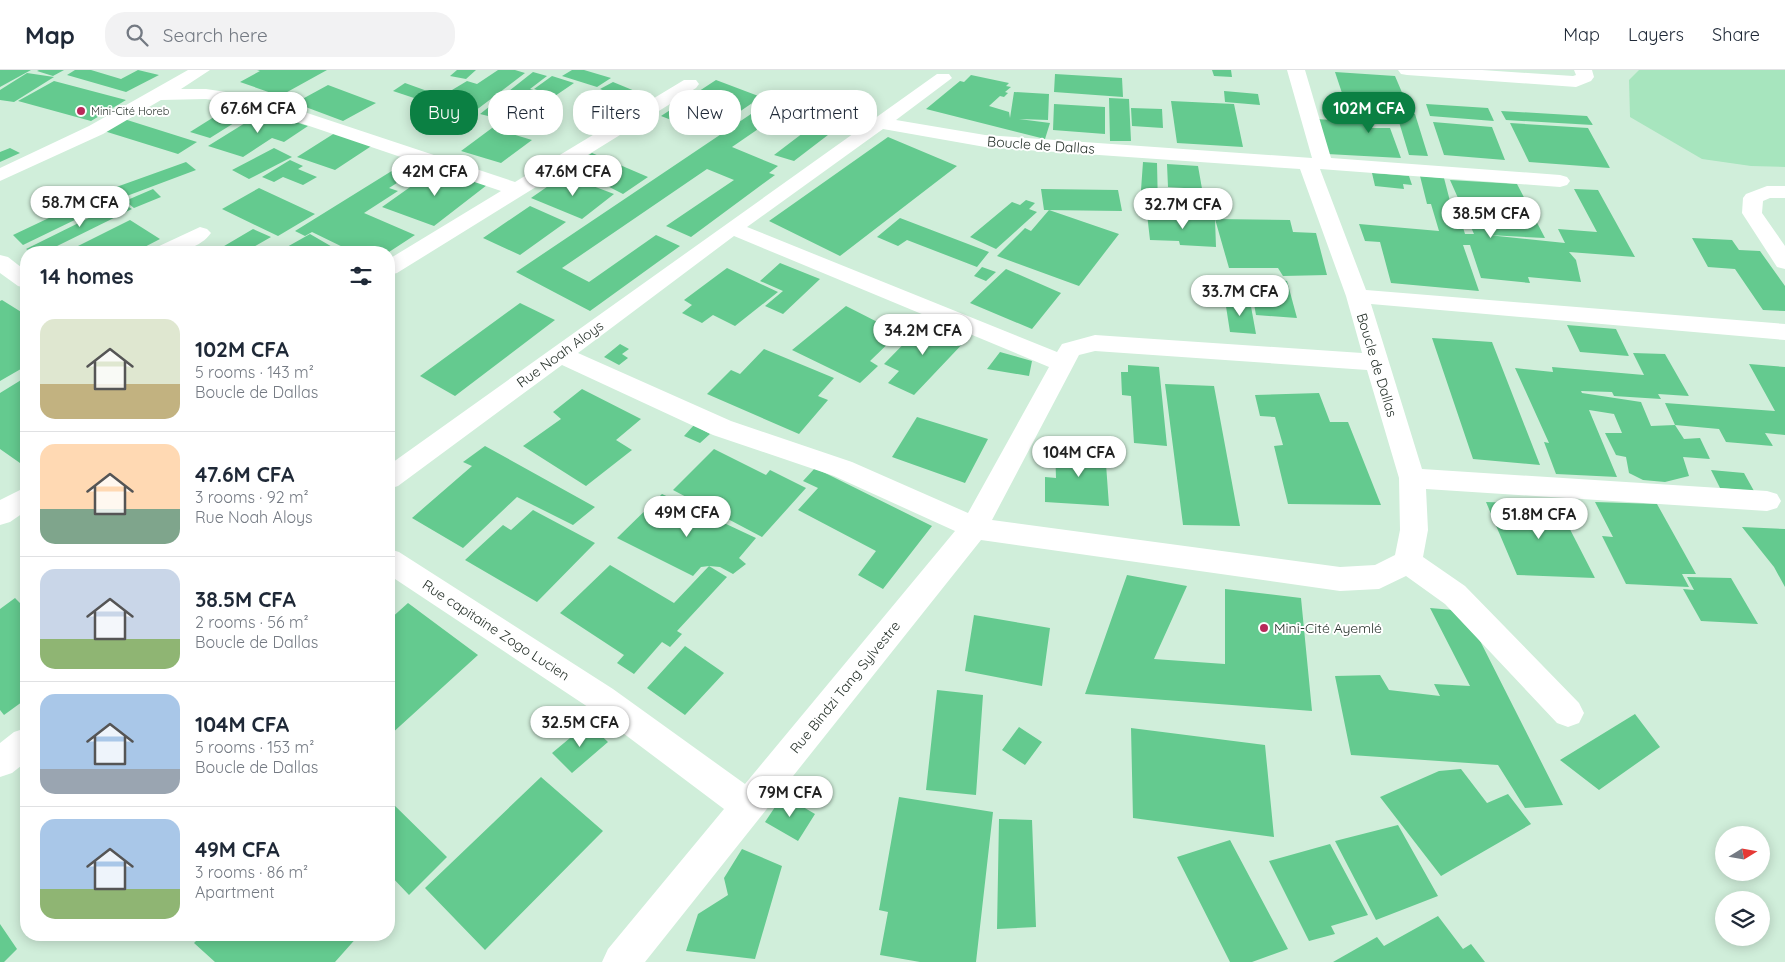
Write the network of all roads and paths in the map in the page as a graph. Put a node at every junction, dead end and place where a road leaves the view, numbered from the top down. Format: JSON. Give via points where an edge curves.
{"nodes":[{"id":1,"x":201,"y":70,"type":"edge"},
{"id":2,"x":1296,"y":70,"type":"edge"},
{"id":3,"x":1407,"y":70,"type":"edge"},
{"id":4,"x":1583,"y":70,"type":"edge"},
{"id":5,"x":943,"y":78,"type":"dead end"},
{"id":6,"x":690,"y":84,"type":"dead end"},
{"id":7,"x":159,"y":95,"type":"junction"},
{"id":8,"x":879,"y":123,"type":"junction"},
{"id":9,"x":1316,"y":163,"type":"junction"},
{"id":10,"x":0,"y":175,"type":"edge"},
{"id":11,"x":1560,"y":181,"type":"dead end"},
{"id":12,"x":518,"y":190,"type":"junction"},
{"id":13,"x":1785,"y":192,"type":"edge"},
{"id":14,"x":732,"y":228,"type":"junction"},
{"id":15,"x":200,"y":233,"type":"dead end"},
{"id":16,"x":176,"y":246,"type":"edge"},
{"id":17,"x":0,"y":262,"type":"edge"},
{"id":18,"x":1785,"y":262,"type":"edge"},
{"id":19,"x":395,"y":264,"type":"edge"},
{"id":20,"x":20,"y":277,"type":"edge"},
{"id":21,"x":1357,"y":296,"type":"junction"},
{"id":22,"x":1785,"y":332,"type":"edge"},
{"id":23,"x":560,"y":354,"type":"junction"},
{"id":24,"x":1376,"y":362,"type":"junction"},
{"id":25,"x":1062,"y":363,"type":"junction"},
{"id":26,"x":395,"y":475,"type":"edge"},
{"id":27,"x":1412,"y":478,"type":"junction"},
{"id":28,"x":20,"y":501,"type":"edge"},
{"id":29,"x":1766,"y":501,"type":"dead end"},
{"id":30,"x":0,"y":514,"type":"edge"},
{"id":31,"x":974,"y":528,"type":"junction"},
{"id":32,"x":1408,"y":562,"type":"junction"},
{"id":33,"x":395,"y":564,"type":"edge"},
{"id":34,"x":1568,"y":714,"type":"dead end"},
{"id":35,"x":20,"y":747,"type":"edge"},
{"id":36,"x":0,"y":762,"type":"edge"},
{"id":37,"x":748,"y":806,"type":"junction"},
{"id":38,"x":621,"y":962,"type":"edge"}],
"edges":[{"from":1,"to":7,"type":"street"},
{"from":2,"to":9,"type":"street"},
{"from":3,"to":4,"type":"street","via":[[1576,82],[1585,77]]},
{"from":5,"to":8,"type":"street","name":"Rue Noah Aloys"},
{"from":6,"to":12,"type":"street"},
{"from":7,"to":10,"type":"street","via":[[96,130]]},
{"from":7,"to":12,"type":"street","via":[[206,94],[253,101]]},
{"from":8,"to":9,"type":"street","name":"Boucle de Dallas","via":[[985,141]]},
{"from":8,"to":14,"type":"street","name":"Rue Noah Aloys"},
{"from":9,"to":11,"type":"street"},
{"from":9,"to":21,"type":"street","name":"Boucle de Dallas"},
{"from":12,"to":19,"type":"street"},
{"from":13,"to":18,"type":"street","via":[[1767,192],[1753,198],[1752,212]]},
{"from":14,"to":23,"type":"street","name":"Rue Noah Aloys"},
{"from":14,"to":25,"type":"street"},
{"from":15,"to":16,"type":"street"},
{"from":17,"to":20,"type":"street"},
{"from":21,"to":22,"type":"street"},
{"from":21,"to":24,"type":"street","name":"Boucle de Dallas"},
{"from":23,"to":26,"type":"street","name":"Rue Noah Aloys"},
{"from":23,"to":31,"type":"street","via":[[722,428],[843,469]]},
{"from":24,"to":25,"type":"street","name":"Rue Bindzi Tang Sylvestre","via":[[1095,343],[1070,350]]},
{"from":24,"to":27,"type":"street","name":"Boucle de Dallas"},
{"from":25,"to":31,"type":"street","name":"Rue Bindzi Tang Sylvestre"},
{"from":27,"to":29,"type":"street"},
{"from":27,"to":32,"type":"street","name":"Boucle de Dallas","via":[[1414,530]]},
{"from":28,"to":30,"type":"street"},
{"from":31,"to":32,"type":"street","via":[[1340,579],[1379,577]]},
{"from":31,"to":37,"type":"street","name":"Rue Bindzi Tang Sylvestre"},
{"from":32,"to":34,"type":"street","via":[[1455,595]]},
{"from":33,"to":37,"type":"street","name":"Rue capitaine Zogo Lucien","via":[[602,699]]},
{"from":35,"to":36,"type":"street"},
{"from":37,"to":38,"type":"street","name":"Rue Bindzi Tang Sylvestre"}]}
